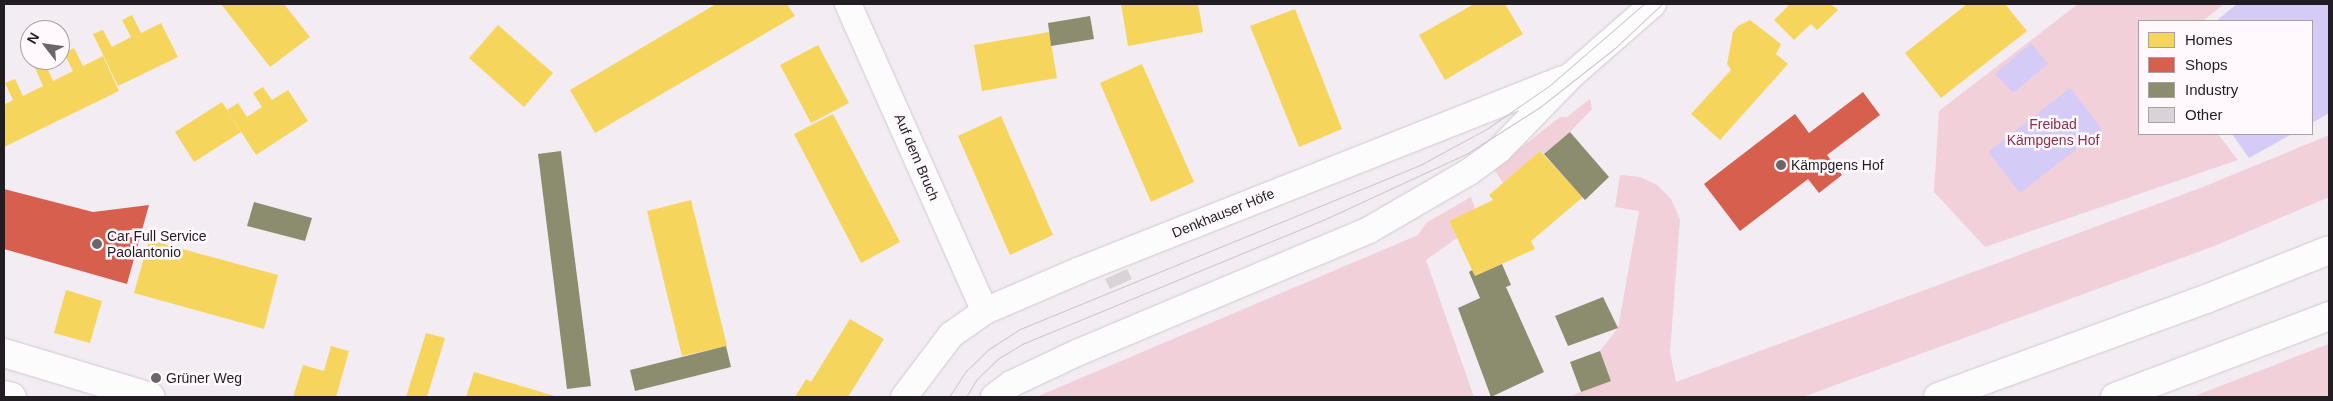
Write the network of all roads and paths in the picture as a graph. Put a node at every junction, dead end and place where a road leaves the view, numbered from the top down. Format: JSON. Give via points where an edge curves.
{"nodes":[{"id":1,"x":848,"y":4,"type":"edge"},
{"id":2,"x":1653,"y":4,"type":"edge"},
{"id":3,"x":1573,"y":74,"type":"junction"},
{"id":4,"x":2329,"y":250,"type":"edge"},
{"id":5,"x":985,"y":311,"type":"junction"},
{"id":6,"x":2329,"y":316,"type":"edge"},
{"id":7,"x":4,"y":353,"type":"edge"},
{"id":8,"x":4,"y":395,"type":"edge"},
{"id":9,"x":12,"y":397,"type":"edge"},
{"id":10,"x":151,"y":397,"type":"edge"},
{"id":11,"x":904,"y":397,"type":"edge"},
{"id":12,"x":994,"y":397,"type":"edge"},
{"id":13,"x":1938,"y":397,"type":"edge"},
{"id":14,"x":2115,"y":397,"type":"edge"}],
"edges":[{"from":1,"to":5,"type":"street","name":"Auf dem Bruch"},
{"from":2,"to":3,"type":"street","name":"Denkhauser Höfe"},
{"from":3,"to":5,"type":"street","name":"Denkhauser Höfe","via":[[1080,270]]},
{"from":3,"to":12,"type":"street","name":"Denkhauser Höfe","via":[[1499,150],[1469,172],[1369,230],[1079,352],[1011,384]]},
{"from":4,"to":13,"type":"main road","via":[[2206,299]]},
{"from":5,"to":11,"type":"street","name":"Denkhauser Höfe","via":[[951,335]]},
{"from":6,"to":14,"type":"main road"},
{"from":7,"to":10,"type":"main road"},
{"from":8,"to":9,"type":"main road"}]}
